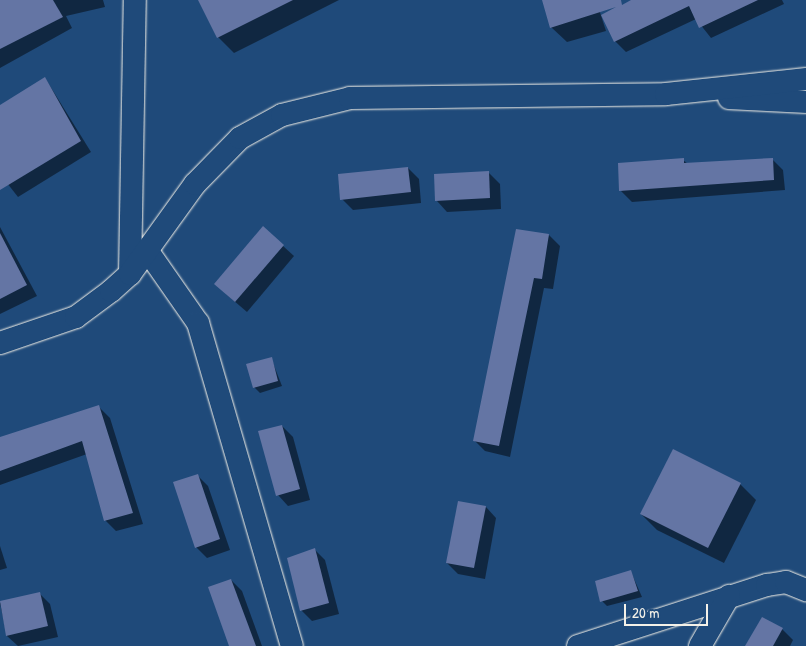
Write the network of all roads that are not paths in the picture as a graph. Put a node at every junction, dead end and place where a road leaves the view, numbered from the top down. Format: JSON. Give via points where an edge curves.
{"nodes":[{"id":1,"x":135,"y":0,"type":"edge"},
{"id":2,"x":806,"y":79,"type":"edge"},
{"id":3,"x":666,"y":94,"type":"junction"},
{"id":4,"x":806,"y":102,"type":"edge"},
{"id":5,"x":147,"y":250,"type":"junction"},
{"id":6,"x":130,"y":274,"type":"junction"},
{"id":7,"x":0,"y":343,"type":"edge"},
{"id":8,"x":806,"y":590,"type":"edge"},
{"id":9,"x":729,"y":596,"type":"junction"},
{"id":10,"x":292,"y":646,"type":"edge"},
{"id":11,"x":578,"y":646,"type":"edge"},
{"id":12,"x":700,"y":646,"type":"edge"}],
"edges":[{"from":1,"to":6,"type":"street"},
{"from":2,"to":3,"type":"street"},
{"from":3,"to":4,"type":"street"},
{"from":3,"to":5,"type":"street","via":[[350,98],[282,115],[240,138],[195,184]]},
{"from":5,"to":6,"type":"street"},
{"from":5,"to":10,"type":"street","via":[[198,323]]},
{"from":6,"to":7,"type":"street","via":[[76,317]]},
{"from":8,"to":9,"type":"street","via":[[786,582]]},
{"from":9,"to":11,"type":"street"},
{"from":9,"to":12,"type":"street"}]}
